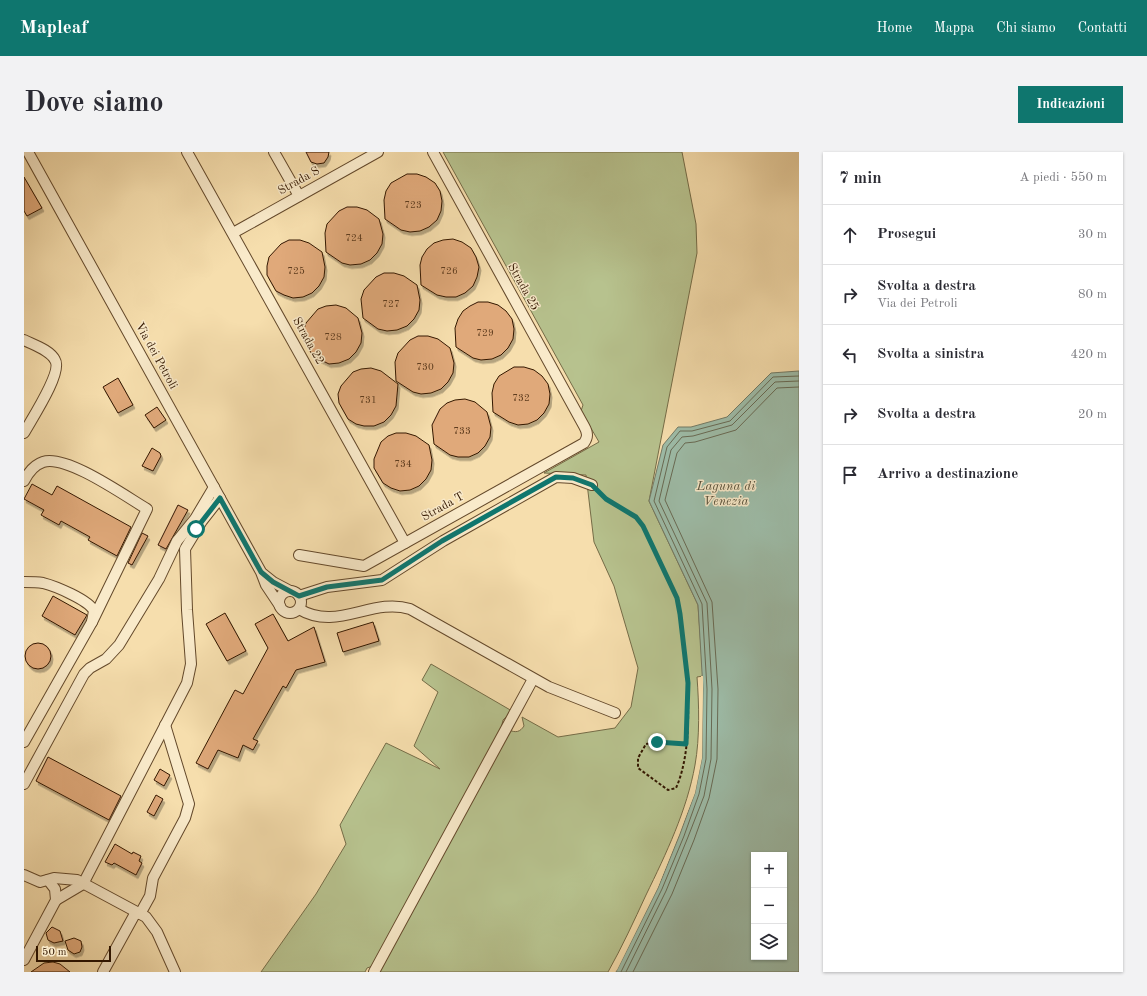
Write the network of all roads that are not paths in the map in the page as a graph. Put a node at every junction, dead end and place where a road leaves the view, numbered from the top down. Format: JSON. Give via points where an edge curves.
{"nodes":[{"id":1,"x":28,"y":152,"type":"edge"},
{"id":2,"x":188,"y":152,"type":"edge"},
{"id":3,"x":274,"y":152,"type":"edge"},
{"id":4,"x":378,"y":152,"type":"edge"},
{"id":5,"x":434,"y":152,"type":"edge"},
{"id":6,"x":299,"y":196,"type":"junction"},
{"id":7,"x":233,"y":233,"type":"junction"},
{"id":8,"x":24,"y":340,"type":"edge"},
{"id":9,"x":24,"y":433,"type":"edge"},
{"id":10,"x":588,"y":435,"type":"joint"},
{"id":11,"x":24,"y":481,"type":"edge"},
{"id":12,"x":592,"y":485,"type":"road end"},
{"id":13,"x":214,"y":487,"type":"junction"},
{"id":14,"x":220,"y":498,"type":"junction"},
{"id":15,"x":405,"y":543,"type":"junction"},
{"id":16,"x":299,"y":555,"type":"dead end"},
{"id":17,"x":261,"y":572,"type":"junction"},
{"id":18,"x":24,"y":582,"type":"edge"},
{"id":19,"x":295,"y":593,"type":"junction"},
{"id":20,"x":280,"y":606,"type":"junction"},
{"id":21,"x":299,"y":610,"type":"junction"},
{"id":22,"x":92,"y":622,"type":"junction"},
{"id":23,"x":534,"y":679,"type":"junction"},
{"id":24,"x":615,"y":713,"type":"dead end"},
{"id":25,"x":166,"y":725,"type":"junction"},
{"id":26,"x":24,"y":742,"type":"edge"},
{"id":27,"x":24,"y":784,"type":"edge"},
{"id":28,"x":24,"y":874,"type":"edge"},
{"id":29,"x":48,"y":880,"type":"junction"},
{"id":30,"x":83,"y":884,"type":"junction"},
{"id":31,"x":56,"y":900,"type":"junction"},
{"id":32,"x":138,"y":913,"type":"junction"},
{"id":33,"x":24,"y":960,"type":"edge"},
{"id":34,"x":103,"y":972,"type":"edge"},
{"id":35,"x":175,"y":972,"type":"edge"},
{"id":36,"x":374,"y":972,"type":"edge"}],
"edges":[{"from":1,"to":13,"type":"street","name":"Via dei Petroli"},
{"from":2,"to":7,"type":"street","name":"Strada 22"},
{"from":3,"to":6,"type":"street"},
{"from":4,"to":6,"type":"street","name":"Strada S"},
{"from":5,"to":10,"type":"street","name":"Strada 25"},
{"from":6,"to":7,"type":"street","name":"Strada S"},
{"from":7,"to":15,"type":"street","name":"Strada 22"},
{"from":8,"to":9,"type":"street","via":[[46,352],[57,364],[55,377]]},
{"from":10,"to":15,"type":"street","name":"Strada T","via":[[584,443]]},
{"from":11,"to":22,"type":"street","via":[[36,465],[57,461],[73,466],[147,509]]},
{"from":12,"to":19,"type":"street","via":[[573,478],[556,477],[449,537],[382,580]]},
{"from":13,"to":14,"type":"street","name":"Via dei Petroli"},
{"from":13,"to":27,"type":"street","via":[[195,519],[180,536],[159,579],[119,645],[106,659],[84,674]]},
{"from":14,"to":17,"type":"street","name":"Via dei Petroli"},
{"from":14,"to":25,"type":"street","via":[[193,534],[186,549],[186,610],[191,672]]},
{"from":15,"to":16,"type":"street","name":"Strada T","via":[[364,566]]},
{"from":17,"to":19,"type":"street","name":"Via dei Petroli","via":[[273,582]]},
{"from":17,"to":20,"type":"street","name":"Via dei Petroli"},
{"from":18,"to":22,"type":"street","via":[[49,585],[74,596],[93,609]]},
{"from":19,"to":20,"type":"street","via":[[281,596]]},
{"from":19,"to":21,"type":"street","via":[[302,603]]},
{"from":20,"to":21,"type":"street","via":[[288,613]]},
{"from":21,"to":23,"type":"street","via":[[326,618],[354,615],[385,606],[404,607]]},
{"from":22,"to":26,"type":"street"},
{"from":23,"to":24,"type":"street"},
{"from":23,"to":36,"type":"street"},
{"from":25,"to":30,"type":"street"},
{"from":25,"to":32,"type":"street","via":[[189,809],[152,878],[150,896]]},
{"from":28,"to":29,"type":"street","via":[[40,882]]},
{"from":29,"to":30,"type":"street","via":[[68,879]]},
{"from":29,"to":31,"type":"street","via":[[54,889]]},
{"from":30,"to":31,"type":"street"},
{"from":30,"to":32,"type":"street"},
{"from":31,"to":33,"type":"street"},
{"from":32,"to":34,"type":"street"},
{"from":32,"to":35,"type":"street","via":[[152,924]]}]}
